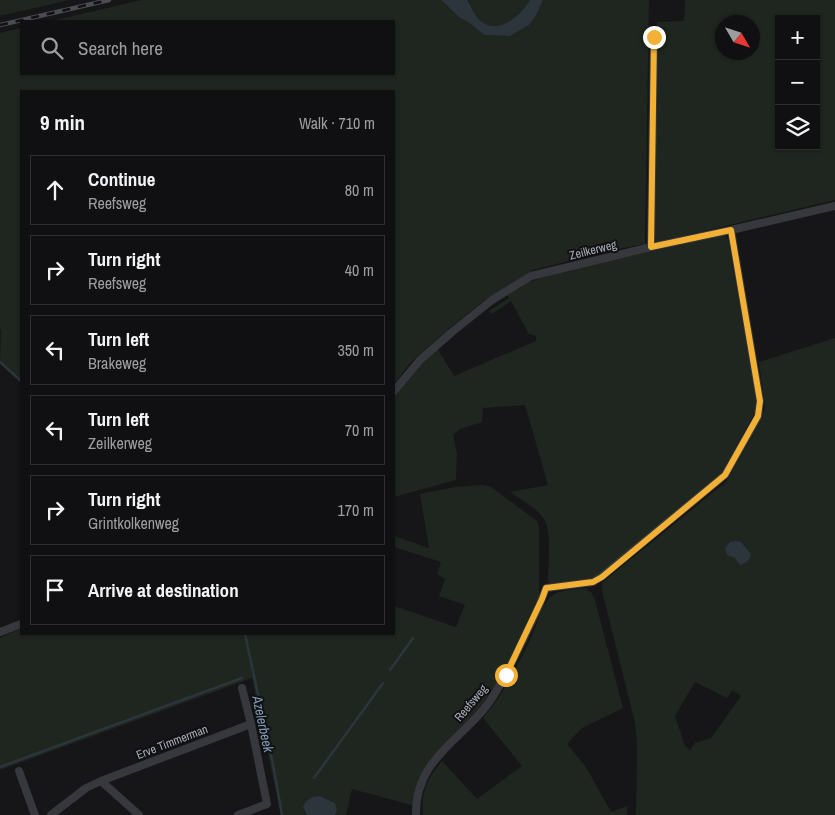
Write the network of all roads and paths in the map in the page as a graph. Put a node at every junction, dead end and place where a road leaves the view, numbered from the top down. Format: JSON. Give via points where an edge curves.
{"nodes":[{"id":1,"x":654,"y":37,"type":"dead end"},
{"id":2,"x":835,"y":206,"type":"edge"},
{"id":3,"x":731,"y":230,"type":"junction"},
{"id":4,"x":651,"y":247,"type":"junction"},
{"id":5,"x":395,"y":390,"type":"edge"},
{"id":6,"x":20,"y":624,"type":"edge"},
{"id":7,"x":0,"y":632,"type":"edge"},
{"id":8,"x":242,"y":688,"type":"dead end"},
{"id":9,"x":250,"y":724,"type":"junction"},
{"id":10,"x":19,"y":771,"type":"dead end"},
{"id":11,"x":101,"y":781,"type":"junction"},
{"id":12,"x":35,"y":815,"type":"edge"},
{"id":13,"x":51,"y":815,"type":"edge"},
{"id":14,"x":139,"y":815,"type":"edge"},
{"id":15,"x":238,"y":815,"type":"edge"},
{"id":16,"x":416,"y":815,"type":"edge"}],
"edges":[{"from":1,"to":4,"type":"street"},
{"from":2,"to":3,"type":"street","name":"Zeilkerweg"},
{"from":3,"to":4,"type":"street","name":"Zeilkerweg"},
{"from":3,"to":16,"type":"street","name":"Reefsweg","via":[[760,401],[758,416],[725,475],[609,571],[593,582],[546,588],[487,705],[427,771],[419,789]]},
{"from":4,"to":5,"type":"street","name":"Zeilkerweg","via":[[531,276],[492,300],[452,332],[420,360]]},
{"from":6,"to":7,"type":"street"},
{"from":8,"to":9,"type":"street"},
{"from":9,"to":11,"type":"street","name":"Erve Timmerman"},
{"from":9,"to":15,"type":"street","via":[[267,804]]},
{"from":10,"to":12,"type":"street"},
{"from":11,"to":13,"type":"street","name":"Erve Timmerman","via":[[86,788]]},
{"from":11,"to":14,"type":"street"}]}
